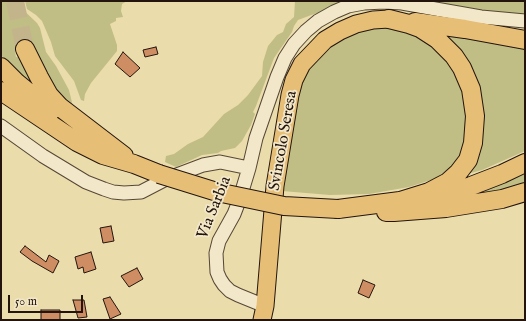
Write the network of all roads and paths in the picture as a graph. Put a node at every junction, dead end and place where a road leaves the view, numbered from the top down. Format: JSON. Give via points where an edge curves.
{"nodes":[{"id":1,"x":389,"y":19,"type":"junction"},
{"id":2,"x":525,"y":21,"type":"edge"},
{"id":3,"x":525,"y":40,"type":"edge"},
{"id":4,"x":25,"y":48,"type":"tunnel mouth"},
{"id":5,"x":1,"y":67,"type":"edge"},
{"id":6,"x":6,"y":94,"type":"edge"},
{"id":7,"x":1,"y":126,"type":"edge"},
{"id":8,"x":525,"y":163,"type":"edge"},
{"id":9,"x":134,"y":164,"type":"junction"},
{"id":10,"x":249,"y":168,"type":"junction"},
{"id":11,"x":525,"y":192,"type":"edge"},
{"id":12,"x":338,"y":209,"type":"junction"},
{"id":13,"x":264,"y":313,"type":"edge"}],
"edges":[{"from":1,"to":3,"type":"highway"},
{"from":1,"to":12,"type":"highway","via":[[420,28],[437,39],[454,56],[471,89],[475,116],[473,143],[468,160],[448,182],[429,192],[400,201]]},
{"from":1,"to":13,"type":"main road","name":"Svincolo Seresa","via":[[356,24],[330,37],[302,64],[294,80],[275,186]]},
{"from":2,"to":10,"type":"street","name":"Via Sarbia","via":[[384,2],[348,6],[334,12],[306,31],[285,58],[256,138]]},
{"from":4,"to":9,"type":"highway","via":[[49,95],[60,107]]},
{"from":5,"to":9,"type":"highway","via":[[35,99],[76,131]]},
{"from":6,"to":9,"type":"highway","via":[[77,142],[103,155]]},
{"from":7,"to":10,"type":"street","via":[[86,182],[112,192],[141,192],[203,164],[220,162]]},
{"from":8,"to":12,"type":"highway","via":[[471,186],[426,200],[393,208]]},
{"from":9,"to":12,"type":"highway","bridge":true,"via":[[217,192],[284,206]]},
{"from":10,"to":13,"type":"street","name":"Via Sarbia","via":[[234,214],[219,241],[216,265],[220,279],[230,291]]},
{"from":11,"to":12,"type":"highway","via":[[502,199],[432,209],[394,212]]}]}
